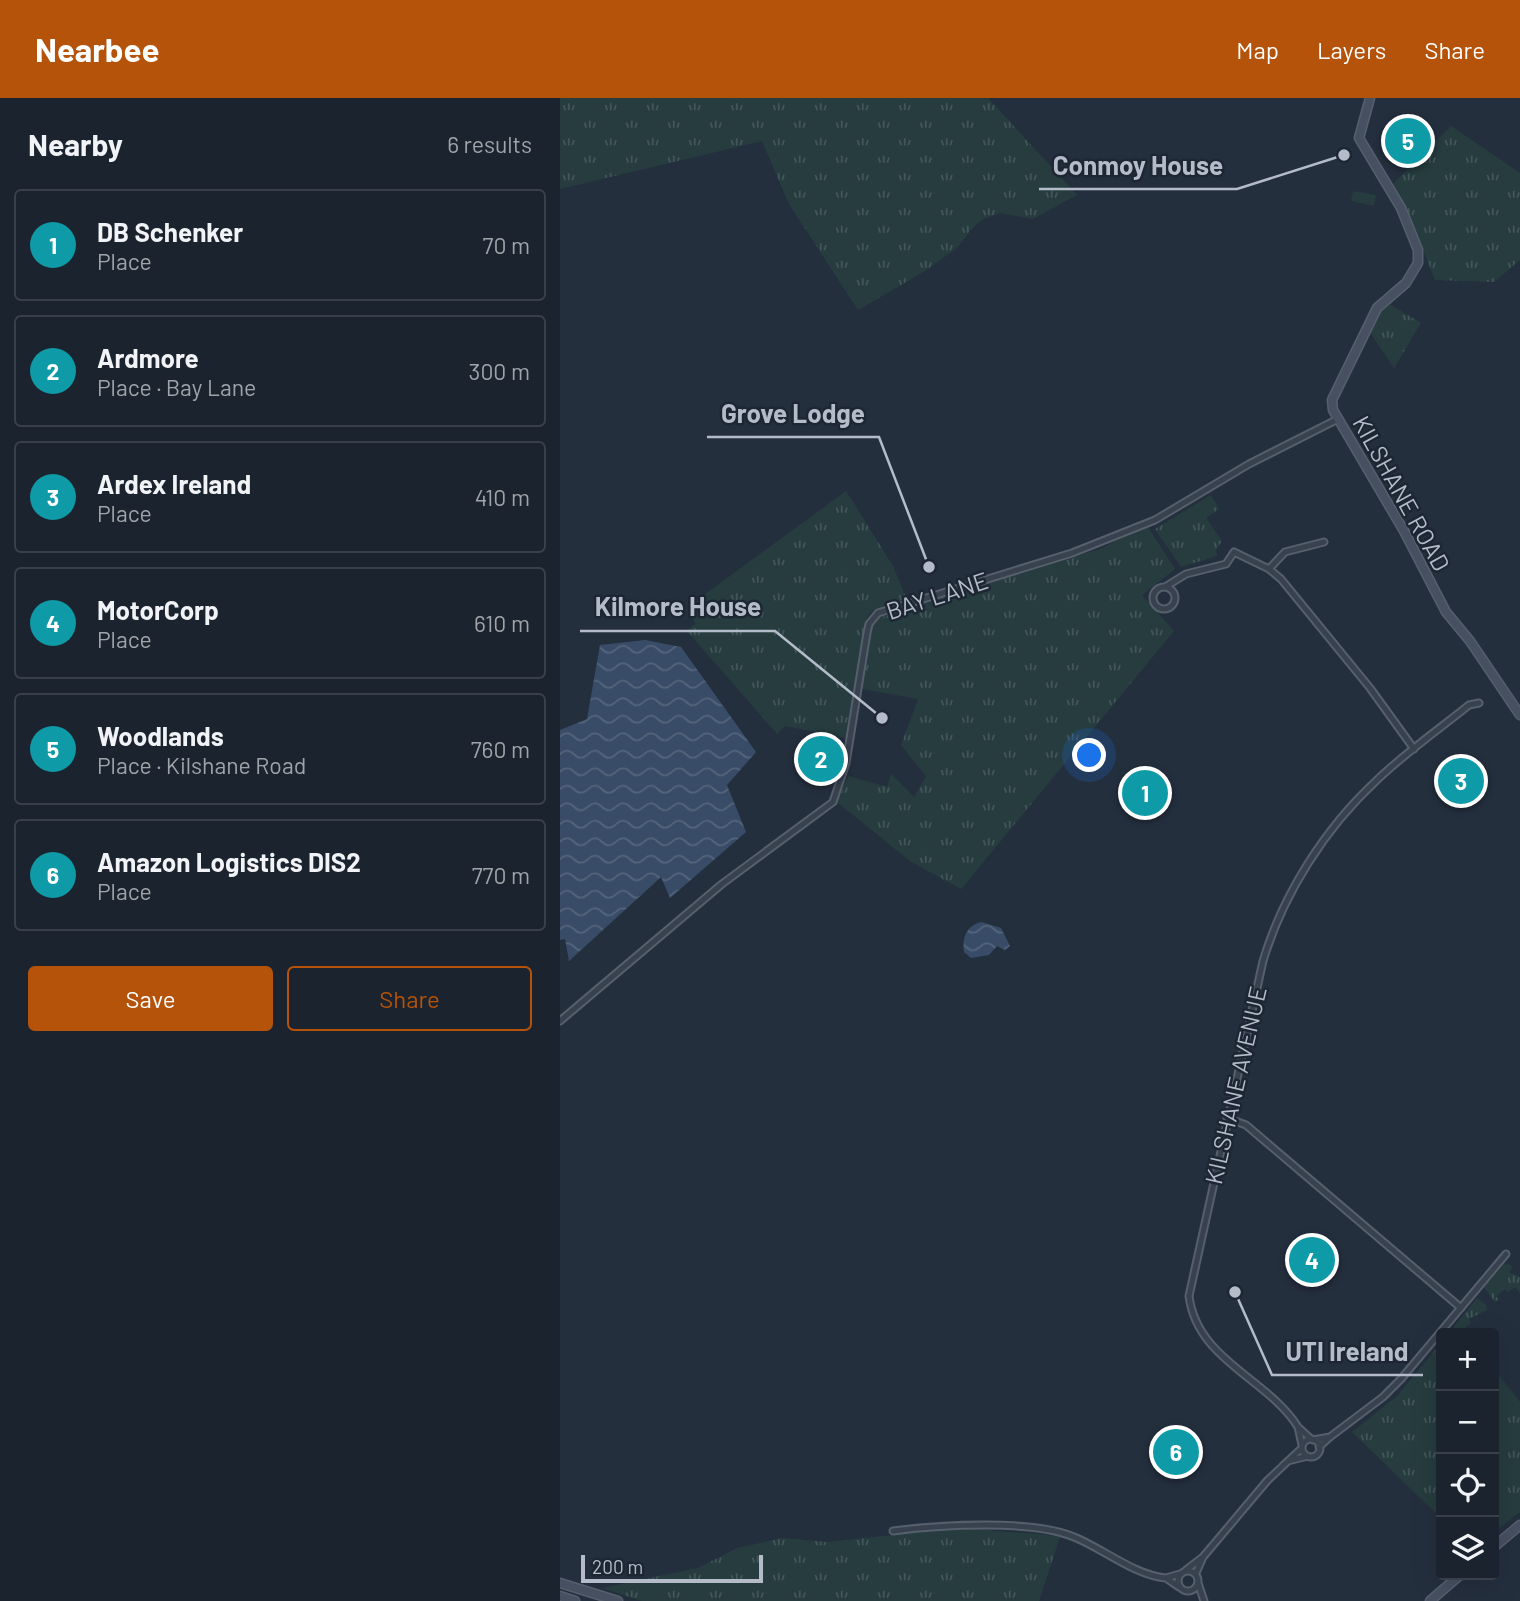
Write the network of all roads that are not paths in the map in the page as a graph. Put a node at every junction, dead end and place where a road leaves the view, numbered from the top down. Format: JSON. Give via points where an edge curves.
{"nodes":[{"id":1,"x":1370,"y":98,"type":"edge"},
{"id":2,"x":1339,"y":419,"type":"junction"},
{"id":3,"x":1324,"y":542,"type":"dead end"},
{"id":4,"x":1269,"y":569,"type":"junction"},
{"id":5,"x":1175,"y":583,"type":"junction"},
{"id":6,"x":1165,"y":587,"type":"junction"},
{"id":7,"x":1173,"y":593,"type":"junction"},
{"id":8,"x":1479,"y":703,"type":"dead end"},
{"id":9,"x":1520,"y":715,"type":"edge"},
{"id":10,"x":1414,"y":749,"type":"junction"},
{"id":11,"x":560,"y":1021,"type":"edge"},
{"id":12,"x":1227,"y":1118,"type":"junction"},
{"id":13,"x":1506,"y":1254,"type":"dead end"},
{"id":14,"x":1461,"y":1308,"type":"junction"},
{"id":15,"x":1298,"y":1427,"type":"junction"},
{"id":16,"x":1330,"y":1437,"type":"junction"},
{"id":17,"x":1312,"y":1439,"type":"junction"},
{"id":18,"x":1302,"y":1446,"type":"junction"},
{"id":19,"x":1319,"y":1447,"type":"junction"},
{"id":20,"x":1308,"y":1456,"type":"junction"},
{"id":21,"x":1288,"y":1461,"type":"junction"},
{"id":22,"x":1520,"y":1525,"type":"edge"},
{"id":23,"x":893,"y":1531,"type":"dead end"},
{"id":24,"x":1499,"y":1543,"type":"edge"},
{"id":25,"x":1203,"y":1557,"type":"junction"},
{"id":26,"x":1183,"y":1572,"type":"junction"},
{"id":27,"x":1196,"y":1573,"type":"junction"},
{"id":28,"x":1166,"y":1578,"type":"junction"},
{"id":29,"x":1454,"y":1580,"type":"edge"},
{"id":30,"x":560,"y":1583,"type":"edge"},
{"id":31,"x":1198,"y":1583,"type":"junction"},
{"id":32,"x":1179,"y":1587,"type":"junction"},
{"id":33,"x":1188,"y":1591,"type":"junction"},
{"id":34,"x":618,"y":1601,"type":"edge"},
{"id":35,"x":1203,"y":1601,"type":"edge"},
{"id":36,"x":1430,"y":1601,"type":"edge"}],
"edges":[{"from":1,"to":2,"type":"street","name":"KILSHANE ROAD","via":[[1359,138],[1401,208],[1418,250],[1418,263],[1406,283],[1377,308],[1366,328],[1332,400]]},
{"from":2,"to":9,"type":"street","name":"KILSHANE ROAD","via":[[1446,612]]},
{"from":2,"to":11,"type":"street","name":"BAY LANE","via":[[1249,464],[1155,520],[1072,553],[878,613],[867,633],[846,763],[833,802],[722,884]]},
{"from":3,"to":4,"type":"street","via":[[1285,552]]},
{"from":4,"to":5,"type":"street","via":[[1234,552],[1226,564],[1186,574]]},
{"from":4,"to":10,"type":"street","via":[[1370,688]]},
{"from":5,"to":6,"type":"street"},
{"from":5,"to":7,"type":"street"},
{"from":6,"to":7,"type":"street"},
{"from":6,"to":7,"type":"street","via":[[1154,594],[1157,607],[1171,606]]},
{"from":8,"to":10,"type":"street","name":"KILSHANE AVENUE","via":[[1469,705]]},
{"from":10,"to":12,"type":"street","name":"KILSHANE AVENUE","via":[[1357,801],[1307,866],[1279,912],[1263,961]]},
{"from":12,"to":14,"type":"street","via":[[1246,1125]]},
{"from":12,"to":15,"type":"street","name":"KILSHANE AVENUE","via":[[1190,1282],[1190,1304],[1206,1340],[1282,1407]]},
{"from":13,"to":14,"type":"street"},
{"from":14,"to":16,"type":"street","via":[[1383,1397]]},
{"from":15,"to":17,"type":"street","name":"KILSHANE AVENUE"},
{"from":15,"to":18,"type":"street","name":"KILSHANE AVENUE"},
{"from":16,"to":17,"type":"street"},
{"from":16,"to":19,"type":"street"},
{"from":17,"to":18,"type":"street"},
{"from":17,"to":19,"type":"street","name":"KILSHANE AVENUE"},
{"from":18,"to":20,"type":"street"},
{"from":18,"to":21,"type":"street"},
{"from":19,"to":20,"type":"street","via":[[1316,1454]]},
{"from":20,"to":21,"type":"street"},
{"from":21,"to":25,"type":"street"},
{"from":22,"to":24,"type":"street"},
{"from":23,"to":28,"type":"street","via":[[965,1525],[1048,1530],[1097,1547],[1149,1576]]},
{"from":25,"to":26,"type":"street"},
{"from":25,"to":27,"type":"street"},
{"from":26,"to":27,"type":"street"},
{"from":26,"to":28,"type":"street"},
{"from":26,"to":32,"type":"street"},
{"from":27,"to":31,"type":"street"},
{"from":28,"to":32,"type":"street"},
{"from":29,"to":36,"type":"street"},
{"from":30,"to":34,"type":"street"},
{"from":31,"to":33,"type":"street"},
{"from":31,"to":35,"type":"street"},
{"from":32,"to":33,"type":"street"},
{"from":33,"to":35,"type":"street"}]}
